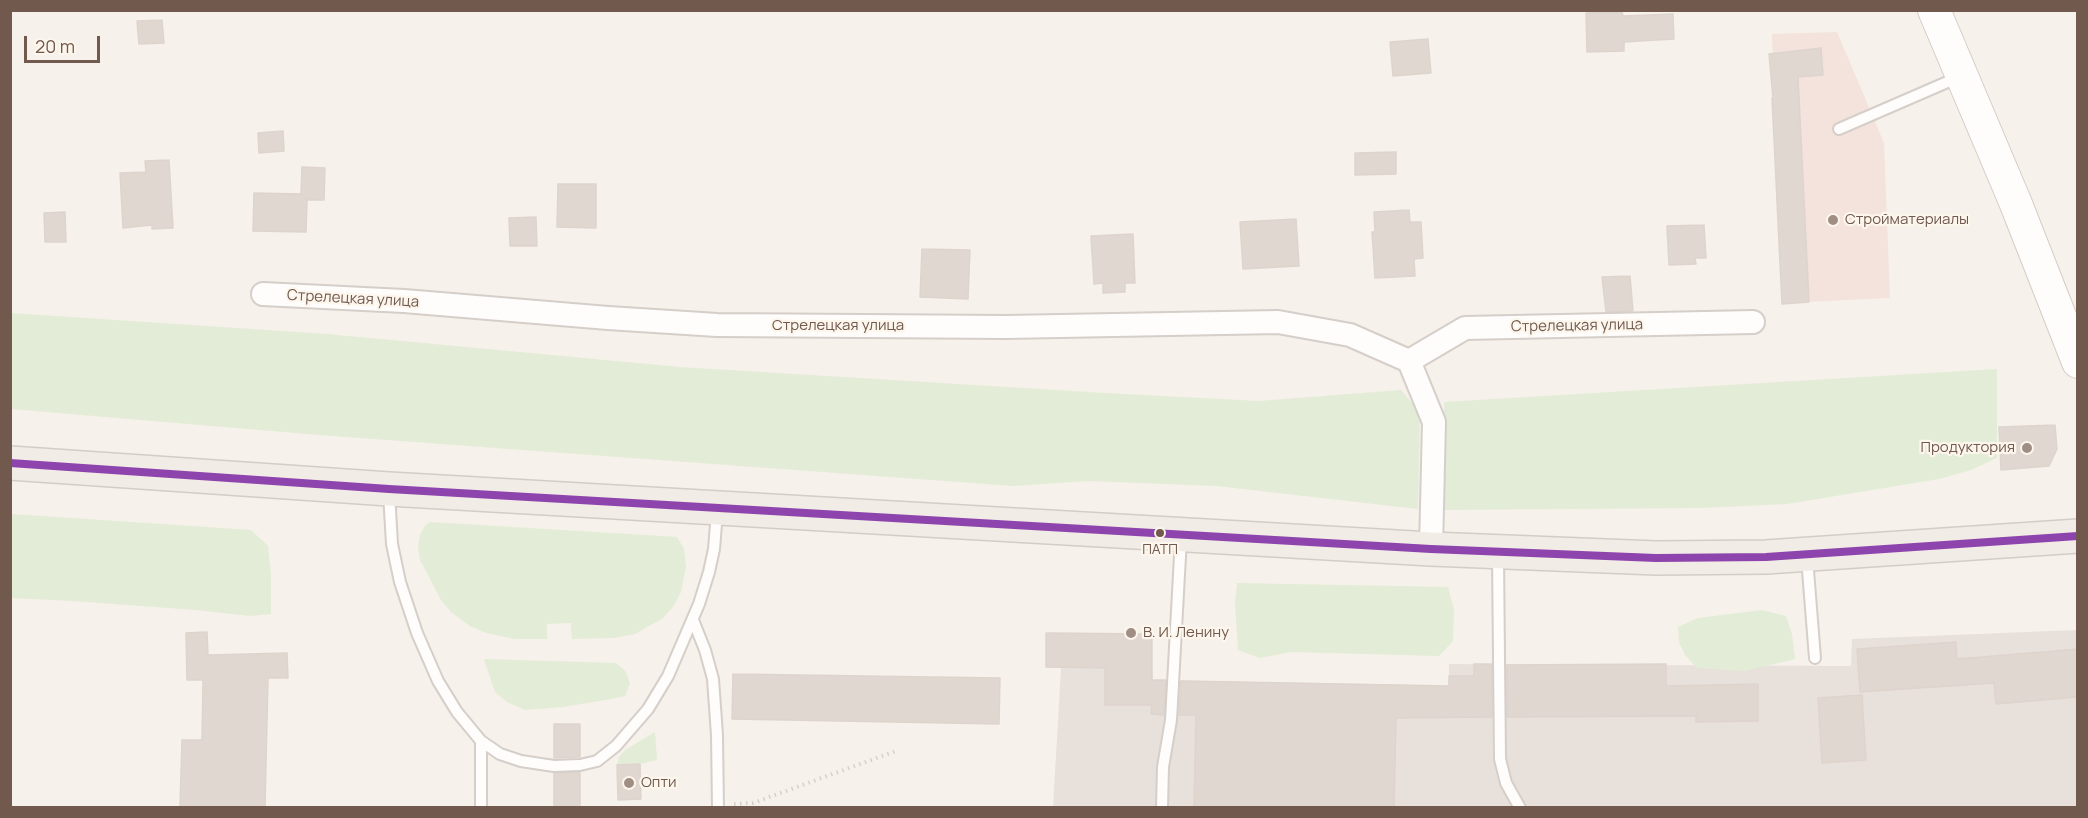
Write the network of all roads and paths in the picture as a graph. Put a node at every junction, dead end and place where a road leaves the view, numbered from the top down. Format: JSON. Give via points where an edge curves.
{"nodes":[{"id":1,"x":1934,"y":10,"type":"edge"},
{"id":2,"x":1962,"y":76,"type":"junction"},
{"id":3,"x":1839,"y":129,"type":"dead end"},
{"id":4,"x":262,"y":294,"type":"dead end"},
{"id":5,"x":1753,"y":322,"type":"dead end"},
{"id":6,"x":1409,"y":361,"type":"junction"},
{"id":7,"x":2078,"y":362,"type":"edge"},
{"id":8,"x":10,"y":463,"type":"edge"},
{"id":9,"x":388,"y":489,"type":"junction"},
{"id":10,"x":717,"y":507,"type":"junction"},
{"id":11,"x":1182,"y":535,"type":"junction"},
{"id":12,"x":2078,"y":536,"type":"edge"},
{"id":13,"x":1431,"y":549,"type":"junction"},
{"id":14,"x":1498,"y":552,"type":"junction"},
{"id":15,"x":1806,"y":555,"type":"junction"},
{"id":16,"x":693,"y":620,"type":"junction"},
{"id":17,"x":1815,"y":658,"type":"dead end"},
{"id":18,"x":481,"y":741,"type":"junction"},
{"id":19,"x":896,"y":751,"type":"dead end"},
{"id":20,"x":718,"y":806,"type":"edge"},
{"id":21,"x":482,"y":807,"type":"edge"},
{"id":22,"x":1162,"y":807,"type":"edge"},
{"id":23,"x":1520,"y":807,"type":"edge"}],
"edges":[{"from":1,"to":2,"type":"street"},
{"from":2,"to":3,"type":"lane"},
{"from":2,"to":7,"type":"street"},
{"from":4,"to":6,"type":"street","name":"Стрелецкая улица","via":[[717,325],[1006,327],[1278,322],[1350,335]]},
{"from":5,"to":6,"type":"street","name":"Стрелецкая улица","via":[[1465,328]]},
{"from":6,"to":13,"type":"street","via":[[1434,422]]},
{"from":8,"to":9,"type":"main road"},
{"from":9,"to":10,"type":"main road"},
{"from":9,"to":18,"type":"lane","via":[[392,544],[417,633],[438,681]]},
{"from":10,"to":11,"type":"main road"},
{"from":10,"to":16,"type":"lane","via":[[714,549]]},
{"from":11,"to":13,"type":"main road"},
{"from":11,"to":22,"type":"lane"},
{"from":12,"to":15,"type":"main road"},
{"from":13,"to":14,"type":"main road"},
{"from":14,"to":15,"type":"main road","via":[[1689,559]]},
{"from":14,"to":23,"type":"lane","via":[[1500,759],[1506,783]]},
{"from":15,"to":17,"type":"lane"},
{"from":16,"to":18,"type":"lane","via":[[648,709],[616,746],[597,761],[580,765],[535,764],[509,758]]},
{"from":16,"to":20,"type":"lane","via":[[713,679]]},
{"from":18,"to":21,"type":"lane"},
{"from":19,"to":20,"type":"path","via":[[753,803]]}]}
